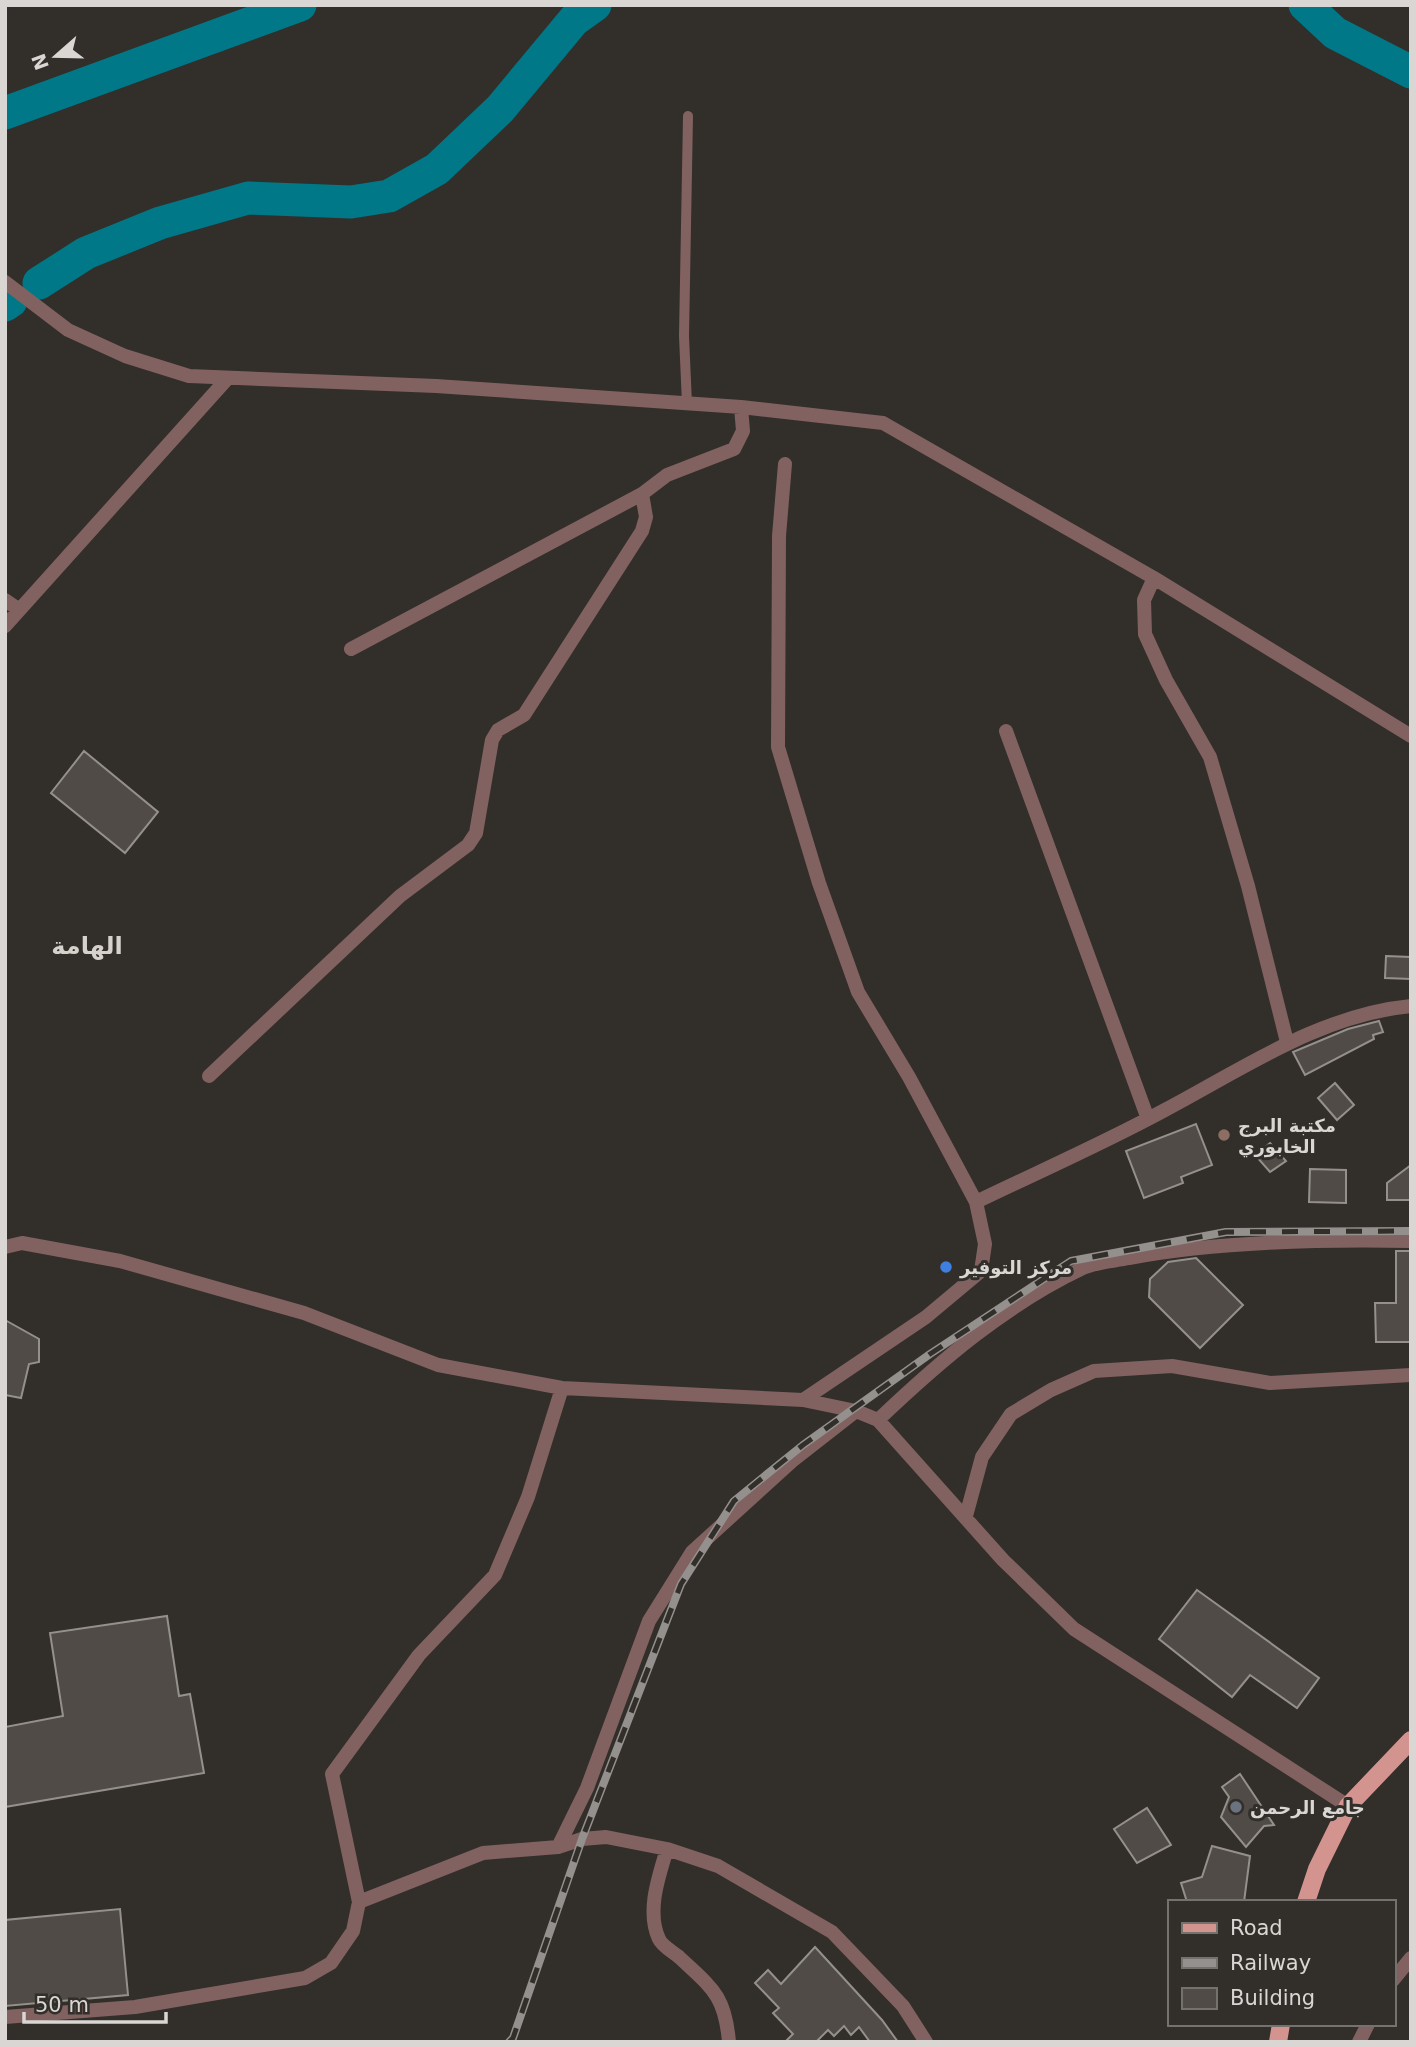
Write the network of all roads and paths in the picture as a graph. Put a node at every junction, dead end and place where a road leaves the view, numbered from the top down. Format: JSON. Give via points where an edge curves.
{"nodes":[{"id":1,"x":688,"y":116,"type":"dead end"},
{"id":2,"x":5,"y":282,"type":"edge"},
{"id":3,"x":227,"y":379,"type":"junction"},
{"id":4,"x":687,"y":404,"type":"junction"},
{"id":5,"x":741,"y":407,"type":"junction"},
{"id":6,"x":785,"y":464,"type":"dead end"},
{"id":7,"x":642,"y":494,"type":"junction"},
{"id":8,"x":1154,"y":578,"type":"junction"},
{"id":9,"x":5,"y":600,"type":"edge"},
{"id":10,"x":18,"y":610,"type":"junction"},
{"id":11,"x":5,"y":626,"type":"edge"},
{"id":12,"x":351,"y":649,"type":"dead end"},
{"id":13,"x":1006,"y":731,"type":"dead end"},
{"id":14,"x":1411,"y":736,"type":"edge"},
{"id":15,"x":1411,"y":1006,"type":"edge"},
{"id":16,"x":1287,"y":1042,"type":"junction"},
{"id":17,"x":209,"y":1076,"type":"dead end"},
{"id":18,"x":1149,"y":1119,"type":"junction"},
{"id":19,"x":976,"y":1202,"type":"junction"},
{"id":20,"x":1411,"y":1241,"type":"edge"},
{"id":21,"x":5,"y":1247,"type":"edge"},
{"id":22,"x":1411,"y":1375,"type":"edge"},
{"id":23,"x":562,"y":1388,"type":"junction"},
{"id":24,"x":803,"y":1400,"type":"junction"},
{"id":25,"x":856,"y":1410,"type":"junction"},
{"id":26,"x":878,"y":1420,"type":"junction"},
{"id":27,"x":966,"y":1516,"type":"junction"},
{"id":28,"x":1411,"y":1740,"type":"edge"},
{"id":29,"x":1348,"y":1805,"type":"junction"},
{"id":30,"x":558,"y":1847,"type":"junction"},
{"id":31,"x":667,"y":1849,"type":"junction"},
{"id":32,"x":1307,"y":1900,"type":"edge"},
{"id":33,"x":359,"y":1902,"type":"junction"},
{"id":34,"x":1411,"y":1958,"type":"edge"},
{"id":35,"x":1395,"y":1978,"type":"edge"},
{"id":36,"x":5,"y":2017,"type":"edge"},
{"id":37,"x":1367,"y":2026,"type":"edge"},
{"id":38,"x":729,"y":2042,"type":"edge"},
{"id":39,"x":926,"y":2042,"type":"edge"},
{"id":40,"x":1359,"y":2042,"type":"edge"}],
"edges":[{"from":1,"to":4,"type":"lane"},
{"from":2,"to":3,"type":"street","via":[[68,330],[125,356],[189,376]]},
{"from":3,"to":4,"type":"street","via":[[436,386]]},
{"from":3,"to":10,"type":"street"},
{"from":4,"to":5,"type":"street"},
{"from":5,"to":7,"type":"street","via":[[743,431],[734,449],[667,475]]},
{"from":5,"to":8,"type":"street","via":[[883,423]]},
{"from":6,"to":19,"type":"street","via":[[779,536],[778,747],[819,883],[859,992]]},
{"from":7,"to":12,"type":"street"},
{"from":7,"to":17,"type":"street","via":[[646,517],[642,531],[524,715],[498,730],[492,740],[476,832],[468,845],[400,896]]},
{"from":8,"to":14,"type":"street"},
{"from":8,"to":16,"type":"street","via":[[1144,600],[1145,634],[1210,757]]},
{"from":9,"to":10,"type":"street"},
{"from":10,"to":11,"type":"street"},
{"from":13,"to":18,"type":"street"},
{"from":15,"to":16,"type":"street","via":[[1374,1009]]},
{"from":16,"to":18,"type":"street"},
{"from":18,"to":19,"type":"street"},
{"from":19,"to":24,"type":"street","via":[[985,1244],[981,1271],[926,1317]]},
{"from":20,"to":26,"type":"street","via":[[1212,1248],[1154,1253],[1085,1267],[1003,1314],[929,1372]]},
{"from":21,"to":23,"type":"street","via":[[22,1243],[120,1261],[304,1313],[438,1365]]},
{"from":22,"to":27,"type":"street","via":[[1270,1383],[1172,1366],[1094,1371],[1011,1414],[982,1457]]},
{"from":23,"to":24,"type":"street"},
{"from":23,"to":33,"type":"street","via":[[528,1497],[495,1575],[419,1655],[332,1774]]},
{"from":24,"to":25,"type":"street"},
{"from":25,"to":26,"type":"street"},
{"from":25,"to":30,"type":"street","via":[[692,1552],[649,1621],[587,1788]]},
{"from":26,"to":27,"type":"street"},
{"from":27,"to":29,"type":"street","via":[[1003,1560],[1074,1629]]},
{"from":28,"to":29,"type":"main road"},
{"from":29,"to":32,"type":"main road"},
{"from":30,"to":31,"type":"street","via":[[606,1837]]},
{"from":30,"to":33,"type":"street","via":[[483,1853]]},
{"from":31,"to":38,"type":"street","via":[[655,1890],[659,1940],[717,1995],[726,2012]]},
{"from":31,"to":39,"type":"street","via":[[718,1866],[832,1932],[903,2006]]},
{"from":33,"to":36,"type":"street","via":[[353,1931],[331,1963],[305,1978],[135,2007]]},
{"from":34,"to":35,"type":"street"},
{"from":37,"to":40,"type":"street"}]}
